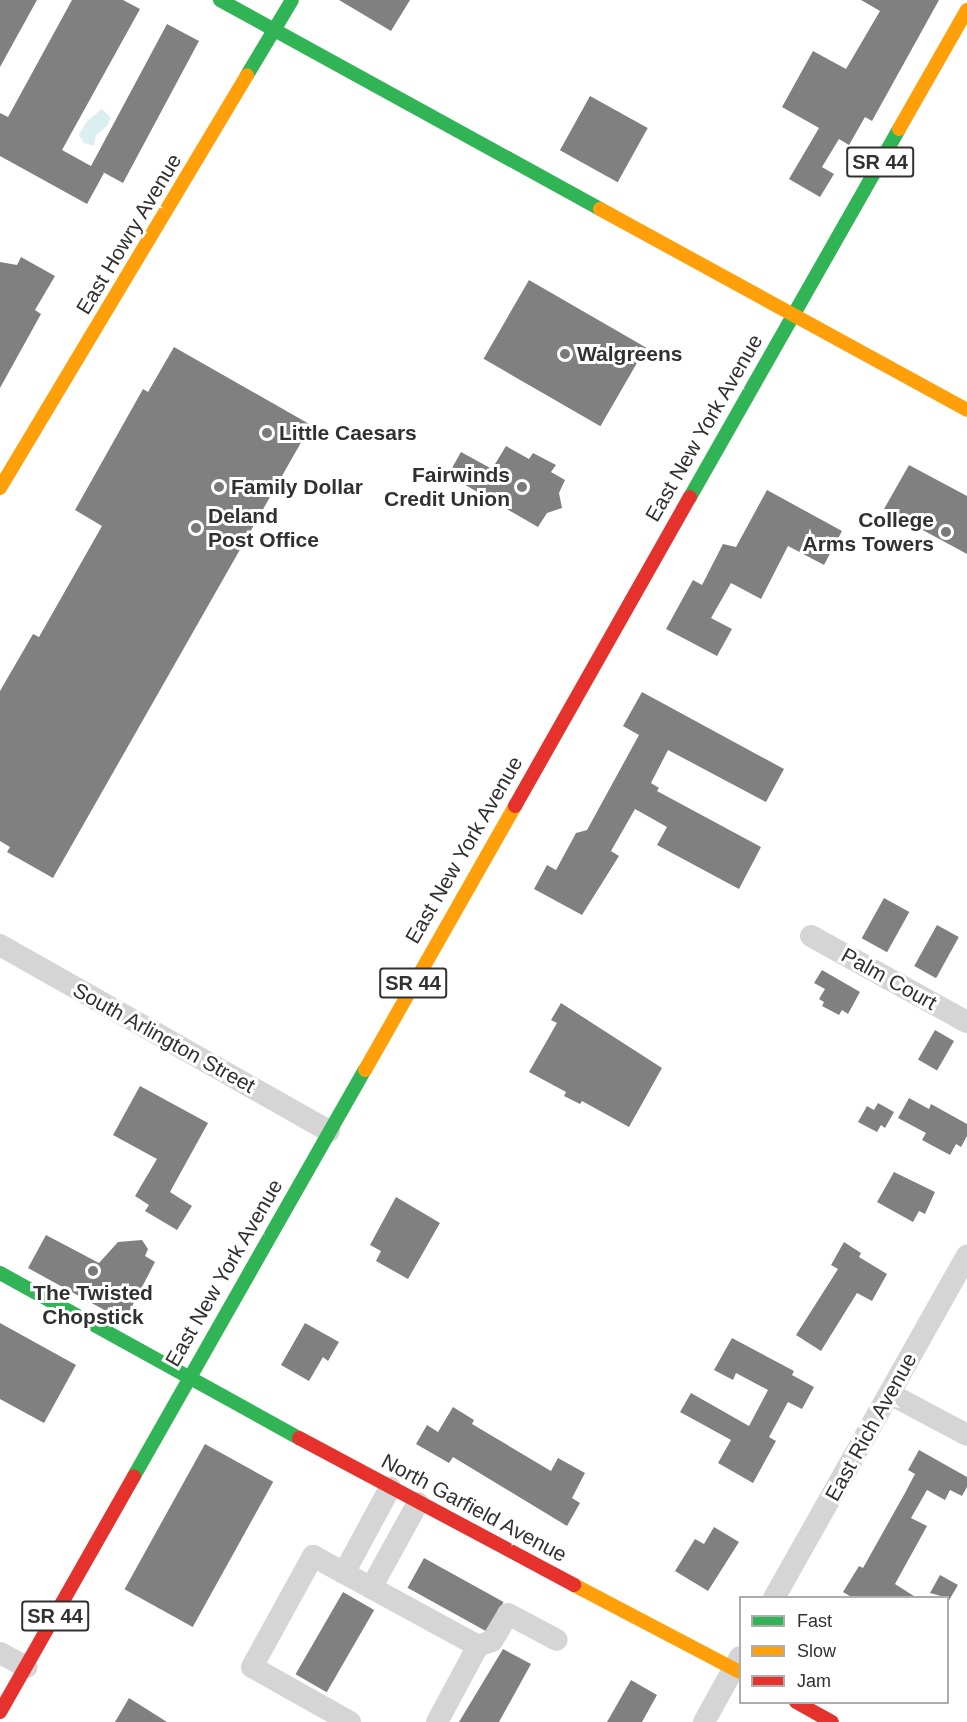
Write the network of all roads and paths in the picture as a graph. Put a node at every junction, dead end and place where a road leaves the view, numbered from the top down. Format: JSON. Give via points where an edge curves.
{"nodes":[{"id":1,"x":220,"y":0,"type":"edge"},
{"id":2,"x":292,"y":0,"type":"edge"},
{"id":3,"x":967,"y":10,"type":"edge"},
{"id":4,"x":275,"y":30,"type":"junction"},
{"id":5,"x":793,"y":314,"type":"junction"},
{"id":6,"x":967,"y":410,"type":"edge"},
{"id":7,"x":0,"y":488,"type":"edge"},
{"id":8,"x":811,"y":936,"type":"dead end"},
{"id":9,"x":0,"y":945,"type":"edge"},
{"id":10,"x":967,"y":1022,"type":"edge"},
{"id":11,"x":329,"y":1131,"type":"junction"},
{"id":12,"x":967,"y":1256,"type":"edge"},
{"id":13,"x":0,"y":1273,"type":"edge"},
{"id":14,"x":189,"y":1378,"type":"junction"},
{"id":15,"x":890,"y":1394,"type":"junction"},
{"id":16,"x":967,"y":1435,"type":"edge"},
{"id":17,"x":390,"y":1488,"type":"junction"},
{"id":18,"x":418,"y":1503,"type":"junction"},
{"id":19,"x":344,"y":1573,"type":"junction"},
{"id":20,"x":371,"y":1588,"type":"junction"},
{"id":21,"x":775,"y":1596,"type":"edge"},
{"id":22,"x":557,"y":1640,"type":"dead end"},
{"id":23,"x":478,"y":1646,"type":"junction"},
{"id":24,"x":0,"y":1653,"type":"edge"},
{"id":25,"x":738,"y":1666,"type":"edge"},
{"id":26,"x":26,"y":1667,"type":"junction"},
{"id":27,"x":800,"y":1704,"type":"edge"},
{"id":28,"x":0,"y":1713,"type":"edge"},
{"id":29,"x":350,"y":1722,"type":"edge"},
{"id":30,"x":437,"y":1722,"type":"edge"},
{"id":31,"x":704,"y":1722,"type":"edge"},
{"id":32,"x":832,"y":1722,"type":"edge"}],
"edges":[{"from":1,"to":4,"type":"main road"},
{"from":2,"to":4,"type":"main road","name":"East Howry Avenue"},
{"from":3,"to":5,"type":"main road","name":"East New York Avenue","number":"SR 44"},
{"from":4,"to":5,"type":"main road"},
{"from":4,"to":7,"type":"main road","name":"East Howry Avenue"},
{"from":5,"to":6,"type":"main road"},
{"from":5,"to":11,"type":"main road","name":"East New York Avenue","number":"SR 44"},
{"from":8,"to":10,"type":"street","name":"Palm Court"},
{"from":9,"to":11,"type":"street","name":"South Arlington Street"},
{"from":11,"to":14,"type":"main road","name":"East New York Avenue","number":"SR 44"},
{"from":12,"to":15,"type":"street","name":"East Rich Avenue"},
{"from":13,"to":14,"type":"main road","name":"North Garfield Avenue"},
{"from":14,"to":17,"type":"main road","name":"North Garfield Avenue"},
{"from":14,"to":26,"type":"main road","name":"East New York Avenue","number":"SR 44"},
{"from":15,"to":16,"type":"street"},
{"from":15,"to":21,"type":"street","name":"East Rich Avenue"},
{"from":17,"to":18,"type":"main road","name":"North Garfield Avenue"},
{"from":17,"to":19,"type":"street"},
{"from":18,"to":20,"type":"street"},
{"from":18,"to":25,"type":"main road","name":"North Garfield Avenue"},
{"from":19,"to":20,"type":"street"},
{"from":19,"to":29,"type":"street","via":[[312,1556],[252,1667]]},
{"from":20,"to":23,"type":"street"},
{"from":22,"to":23,"type":"street","via":[[508,1614],[492,1641]]},
{"from":23,"to":30,"type":"street"},
{"from":24,"to":26,"type":"street"},
{"from":25,"to":31,"type":"street"},
{"from":26,"to":28,"type":"main road","name":"East New York Avenue","number":"SR 44"},
{"from":27,"to":32,"type":"main road"}]}
